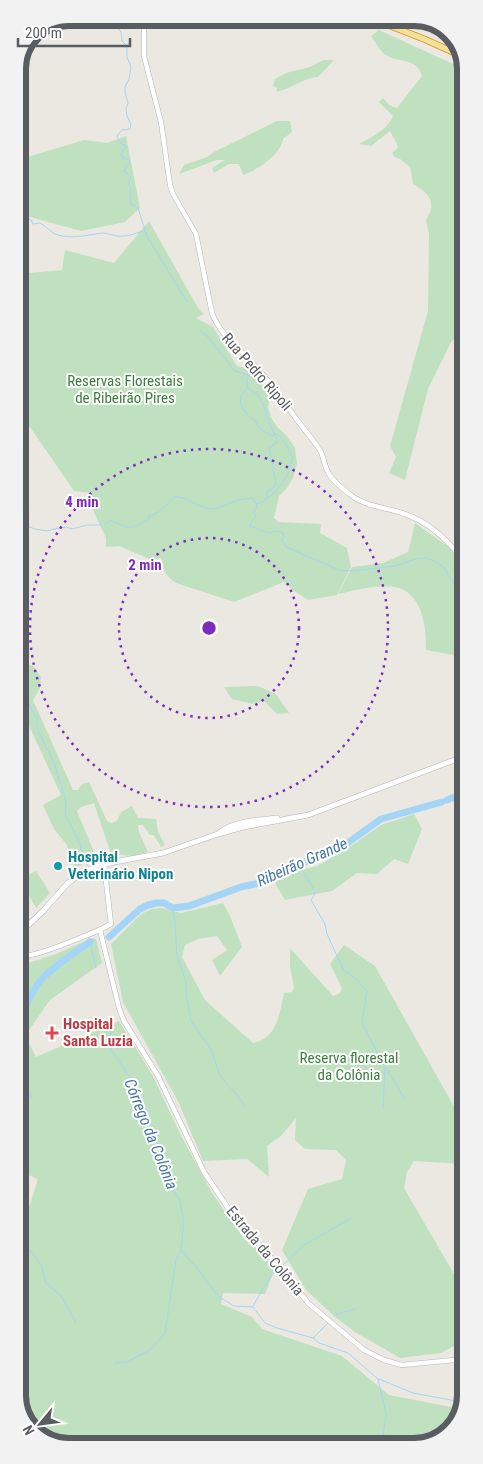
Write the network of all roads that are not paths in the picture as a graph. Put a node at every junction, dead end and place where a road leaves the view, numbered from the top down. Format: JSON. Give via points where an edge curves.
{"nodes":[{"id":1,"x":144,"y":26,"type":"edge"},
{"id":2,"x":391,"y":26,"type":"edge"},
{"id":3,"x":453,"y":52,"type":"edge"},
{"id":4,"x":457,"y":552,"type":"edge"},
{"id":5,"x":457,"y":759,"type":"edge"},
{"id":6,"x":104,"y":864,"type":"junction"},
{"id":7,"x":26,"y":927,"type":"edge"},
{"id":8,"x":100,"y":930,"type":"junction"},
{"id":9,"x":26,"y":956,"type":"edge"},
{"id":10,"x":457,"y":1360,"type":"edge"}],
"edges":[{"from":1,"to":4,"type":"street","name":"Rua Pedro Ripoli","via":[[144,56],[161,122],[170,185],[196,234],[216,324],[293,414],[319,449],[328,472],[339,485],[365,504],[403,513],[420,521],[436,531]]},
{"from":2,"to":3,"type":"highway"},
{"from":5,"to":6,"type":"main road","via":[[311,814],[244,823],[163,853]]},
{"from":6,"to":7,"type":"main road","via":[[73,880]]},
{"from":6,"to":8,"type":"street","via":[[111,924]]},
{"from":8,"to":9,"type":"street"},
{"from":8,"to":10,"type":"street","name":"Estrada da Colônia","via":[[119,1008],[127,1027],[158,1076],[204,1172],[237,1222],[308,1303],[370,1353],[402,1365]]}]}
